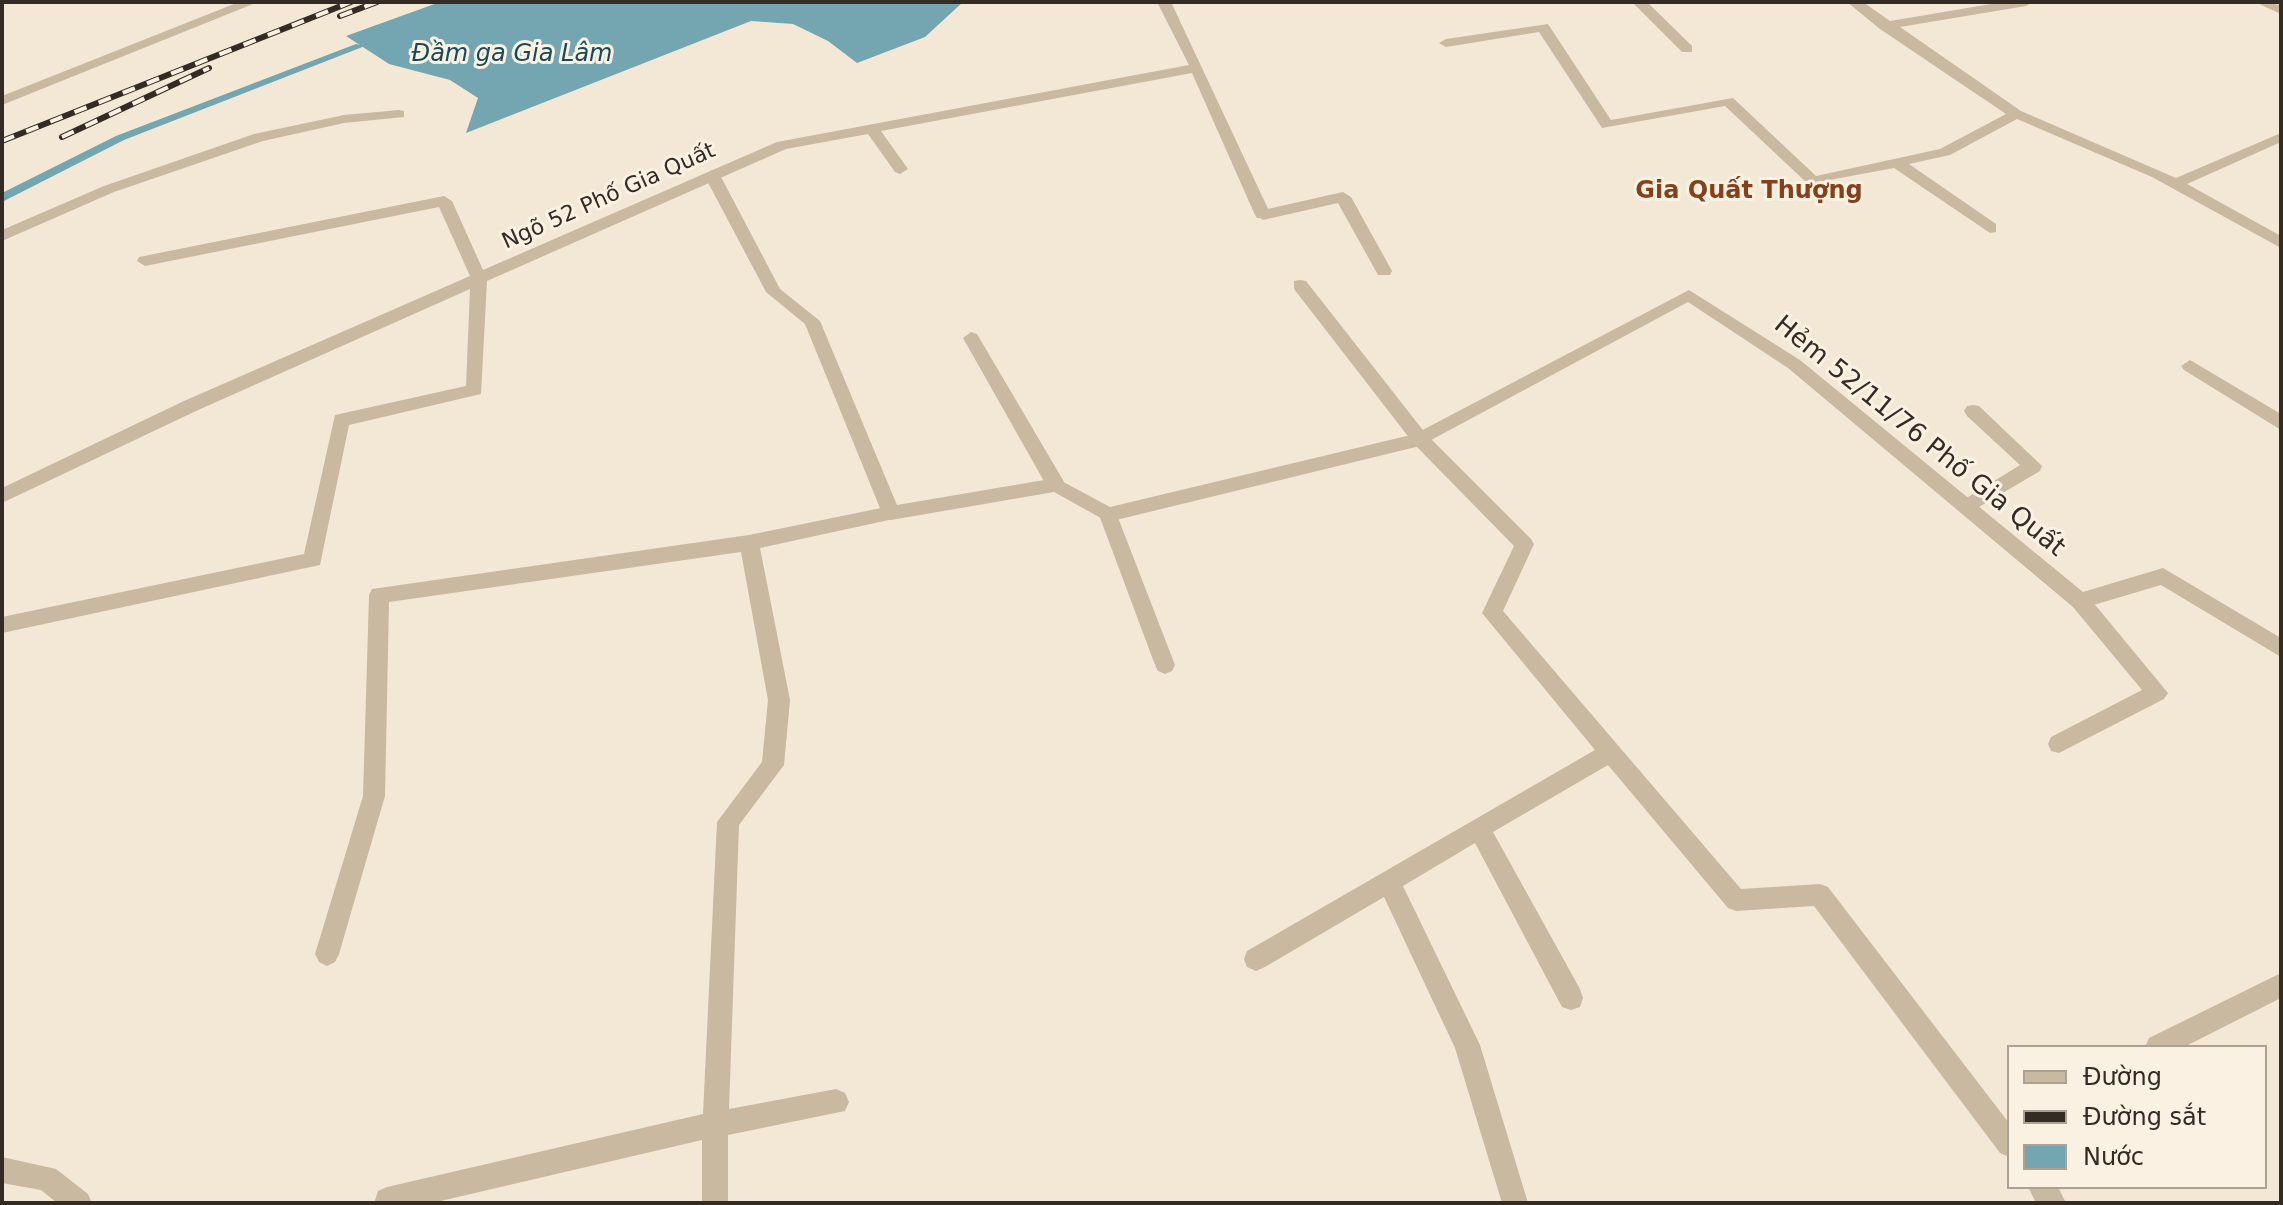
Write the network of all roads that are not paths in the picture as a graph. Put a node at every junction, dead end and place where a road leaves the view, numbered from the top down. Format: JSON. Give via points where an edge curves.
{"nodes":[{"id":1,"x":251,"y":2,"type":"edge"},
{"id":2,"x":1164,"y":2,"type":"edge"},
{"id":3,"x":1171,"y":2,"type":"edge"},
{"id":4,"x":1639,"y":2,"type":"edge"},
{"id":5,"x":1854,"y":2,"type":"edge"},
{"id":6,"x":2026,"y":2,"type":"edge"},
{"id":7,"x":2266,"y":2,"type":"edge"},
{"id":8,"x":2281,"y":10,"type":"edge"},
{"id":9,"x":1885,"y":26,"type":"junction"},
{"id":10,"x":1446,"y":43,"type":"dead end"},
{"id":11,"x":1687,"y":49,"type":"dead end"},
{"id":12,"x":1197,"y":68,"type":"junction"},
{"id":13,"x":2,"y":101,"type":"edge"},
{"id":14,"x":399,"y":114,"type":"dead end"},
{"id":15,"x":2016,"y":114,"type":"junction"},
{"id":16,"x":871,"y":128,"type":"junction"},
{"id":17,"x":2281,"y":137,"type":"edge"},
{"id":18,"x":1897,"y":163,"type":"junction"},
{"id":19,"x":900,"y":169,"type":"dead end"},
{"id":20,"x":712,"y":175,"type":"junction"},
{"id":21,"x":2175,"y":184,"type":"junction"},
{"id":22,"x":1990,"y":228,"type":"dead end"},
{"id":23,"x":2,"y":236,"type":"edge"},
{"id":24,"x":2281,"y":243,"type":"edge"},
{"id":25,"x":145,"y":261,"type":"dead end"},
{"id":26,"x":1384,"y":271,"type":"dead end"},
{"id":27,"x":479,"y":279,"type":"junction"},
{"id":28,"x":1300,"y":285,"type":"dead end"},
{"id":29,"x":971,"y":338,"type":"dead end"},
{"id":30,"x":2190,"y":366,"type":"dead end"},
{"id":31,"x":1973,"y":411,"type":"dead end"},
{"id":32,"x":2281,"y":423,"type":"edge"},
{"id":33,"x":1420,"y":439,"type":"junction"},
{"id":34,"x":1056,"y":485,"type":"junction"},
{"id":35,"x":2,"y":496,"type":"edge"},
{"id":36,"x":1967,"y":507,"type":"junction"},
{"id":37,"x":891,"y":513,"type":"junction"},
{"id":38,"x":1108,"y":515,"type":"junction"},
{"id":39,"x":749,"y":543,"type":"junction"},
{"id":40,"x":2080,"y":601,"type":"junction"},
{"id":41,"x":2,"y":625,"type":"edge"},
{"id":42,"x":2281,"y":648,"type":"edge"},
{"id":43,"x":1165,"y":665,"type":"dead end"},
{"id":44,"x":2059,"y":744,"type":"dead end"},
{"id":45,"x":1610,"y":752,"type":"junction"},
{"id":46,"x":1479,"y":829,"type":"junction"},
{"id":47,"x":1389,"y":882,"type":"junction"},
{"id":48,"x":327,"y":954,"type":"dead end"},
{"id":49,"x":1256,"y":959,"type":"dead end"},
{"id":50,"x":2281,"y":985,"type":"edge"},
{"id":51,"x":1571,"y":998,"type":"dead end"},
{"id":52,"x":2162,"y":1045,"type":"edge"},
{"id":53,"x":836,"y":1102,"type":"dead end"},
{"id":54,"x":715,"y":1124,"type":"junction"},
{"id":55,"x":2005,"y":1131,"type":"edge"},
{"id":56,"x":2,"y":1170,"type":"edge"},
{"id":57,"x":381,"y":1202,"type":"edge"},
{"id":58,"x":79,"y":1203,"type":"edge"},
{"id":59,"x":715,"y":1203,"type":"edge"},
{"id":60,"x":1515,"y":1203,"type":"edge"}],
"edges":[{"from":1,"to":13,"type":"street"},
{"from":2,"to":3,"type":"street"},
{"from":2,"to":12,"type":"street"},
{"from":4,"to":11,"type":"street"},
{"from":5,"to":9,"type":"street"},
{"from":6,"to":9,"type":"street"},
{"from":7,"to":8,"type":"street"},
{"from":9,"to":15,"type":"street"},
{"from":10,"to":18,"type":"street","via":[[1543,27],[1607,125],[1728,101],[1813,181]]},
{"from":12,"to":16,"type":"street","name":"Ngõ 52 Phố Gia Quất"},
{"from":12,"to":26,"type":"street","via":[[1263,215],[1343,197]]},
{"from":14,"to":23,"type":"street","via":[[259,137],[109,189]]},
{"from":15,"to":18,"type":"street","via":[[1945,152]]},
{"from":15,"to":21,"type":"street"},
{"from":16,"to":19,"type":"street"},
{"from":16,"to":20,"type":"street","name":"Ngõ 52 Phố Gia Quất","via":[[782,145]]},
{"from":17,"to":21,"type":"street"},
{"from":18,"to":22,"type":"street"},
{"from":20,"to":27,"type":"street","name":"Ngõ 52 Phố Gia Quất"},
{"from":20,"to":37,"type":"street","via":[[774,292],[812,321]]},
{"from":21,"to":24,"type":"street"},
{"from":25,"to":27,"type":"street","via":[[444,201]]},
{"from":27,"to":35,"type":"street","name":"Ngõ 52 Phố Gia Quất","via":[[190,406]]},
{"from":27,"to":41,"type":"street","via":[[475,390],[341,420],[313,560]]},
{"from":28,"to":33,"type":"street"},
{"from":29,"to":34,"type":"street"},
{"from":30,"to":32,"type":"street"},
{"from":31,"to":36,"type":"street","via":[[2033,466]]},
{"from":33,"to":36,"type":"street","name":"Hẻm 52/11/76 Phố Gia Quất","via":[[1689,295],[1794,364]]},
{"from":33,"to":38,"type":"street","name":"Hẻm 52/11/76 Phố Gia Quất"},
{"from":33,"to":45,"type":"street","via":[[1524,544],[1492,613]]},
{"from":34,"to":37,"type":"street"},
{"from":34,"to":38,"type":"street"},
{"from":36,"to":40,"type":"street","name":"Hẻm 52/11/76 Phố Gia Quất"},
{"from":37,"to":39,"type":"street"},
{"from":38,"to":43,"type":"street"},
{"from":39,"to":48,"type":"street","via":[[379,595],[374,796]]},
{"from":39,"to":54,"type":"street","via":[[779,700],[773,765],[728,822]]},
{"from":40,"to":42,"type":"street","via":[[2163,576]]},
{"from":40,"to":44,"type":"street","name":"Hẻm 52/11/76 Phố Gia Quất","via":[[2157,693]]},
{"from":45,"to":46,"type":"street"},
{"from":45,"to":55,"type":"street","via":[[1736,900],[1820,895]]},
{"from":46,"to":47,"type":"street"},
{"from":46,"to":51,"type":"street"},
{"from":47,"to":49,"type":"street"},
{"from":47,"to":60,"type":"street","via":[[1467,1045]]},
{"from":50,"to":52,"type":"street"},
{"from":53,"to":54,"type":"street"},
{"from":54,"to":57,"type":"street"},
{"from":54,"to":59,"type":"street"},
{"from":56,"to":58,"type":"street","via":[[47,1178]]}]}
